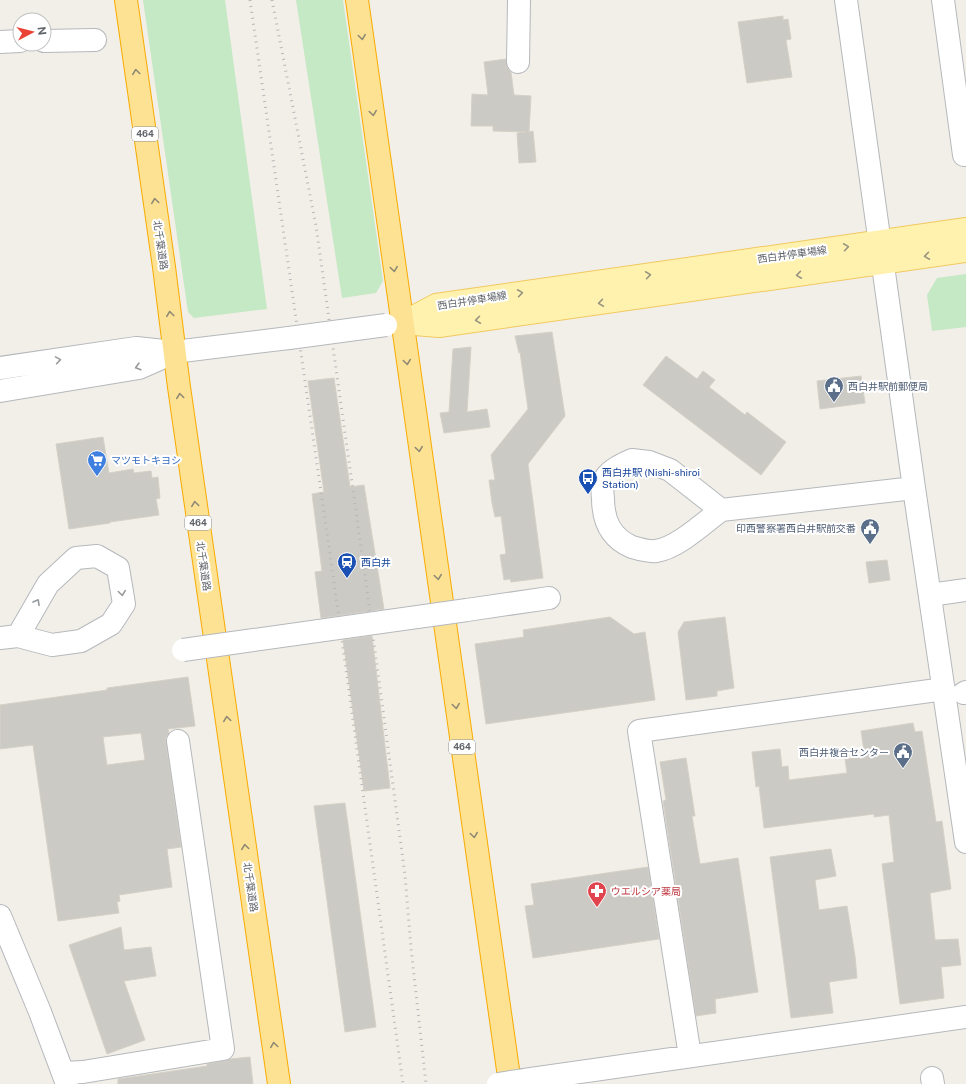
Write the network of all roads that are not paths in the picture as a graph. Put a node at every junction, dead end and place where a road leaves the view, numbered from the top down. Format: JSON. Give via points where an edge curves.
{"nodes":[{"id":1,"x":126,"y":0,"type":"edge"},
{"id":2,"x":357,"y":0,"type":"edge"},
{"id":3,"x":519,"y":0,"type":"edge"},
{"id":4,"x":846,"y":0,"type":"edge"},
{"id":5,"x":943,"y":0,"type":"edge"},
{"id":6,"x":95,"y":40,"type":"dead end"},
{"id":7,"x":52,"y":41,"type":"edge"},
{"id":8,"x":0,"y":42,"type":"edge"},
{"id":9,"x":12,"y":42,"type":"edge"},
{"id":10,"x":518,"y":62,"type":"dead end"},
{"id":11,"x":966,"y":154,"type":"edge"},
{"id":12,"x":966,"y":229,"type":"edge"},
{"id":13,"x":966,"y":251,"type":"edge"},
{"id":14,"x":882,"y":252,"type":"junction"},
{"id":15,"x":394,"y":324,"type":"junction"},
{"id":16,"x":183,"y":351,"type":"junction"},
{"id":17,"x":0,"y":368,"type":"edge"},
{"id":18,"x":0,"y":391,"type":"edge"},
{"id":19,"x":914,"y":488,"type":"junction"},
{"id":20,"x":721,"y":510,"type":"junction"},
{"id":21,"x":966,"y":590,"type":"edge"},
{"id":22,"x":930,"y":595,"type":"junction"},
{"id":23,"x":549,"y":598,"type":"dead end"},
{"id":24,"x":9,"y":638,"type":"edge"},
{"id":25,"x":183,"y":650,"type":"dead end"},
{"id":26,"x":958,"y":691,"type":"edge"},
{"id":27,"x":178,"y":741,"type":"dead end"},
{"id":28,"x":966,"y":842,"type":"edge"},
{"id":29,"x":0,"y":916,"type":"edge"},
{"id":30,"x":966,"y":1018,"type":"edge"},
{"id":31,"x":690,"y":1056,"type":"junction"},
{"id":32,"x":65,"y":1079,"type":"edge"},
{"id":33,"x":517,"y":1082,"type":"edge"},
{"id":34,"x":279,"y":1084,"type":"edge"},
{"id":35,"x":498,"y":1084,"type":"edge"}],
"edges":[{"from":16,"to":1,"type":"highway","name":"北千葉道路","number":"464","one_way":true,"via":[[164,267]]},
{"from":2,"to":15,"type":"highway","number":"464","one_way":true},
{"from":3,"to":10,"type":"street"},
{"from":4,"to":14,"type":"street"},
{"from":5,"to":11,"type":"street"},
{"from":6,"to":7,"type":"street"},
{"from":8,"to":9,"type":"street"},
{"from":12,"to":14,"type":"main road","name":"西白井停車場線"},
{"from":13,"to":14,"type":"main road","name":"西白井停車場線","one_way":true},
{"from":14,"to":15,"type":"main road","name":"西白井停車場線","via":[[436,305]]},
{"from":14,"to":19,"type":"street"},
{"from":15,"to":16,"type":"street","bridge":true},
{"from":15,"to":33,"type":"highway","number":"464","one_way":true},
{"from":17,"to":16,"type":"street","one_way":true,"via":[[136,348]]},
{"from":16,"to":18,"type":"street","one_way":true,"via":[[139,368]]},
{"from":34,"to":16,"type":"highway","name":"北千葉道路","number":"464","one_way":true},
{"from":19,"to":20,"type":"street"},
{"from":19,"to":22,"type":"street"},
{"from":20,"to":20,"type":"street","via":[[675,545],[656,551],[639,549],[622,542],[610,530],[603,511],[602,491],[606,478],[619,466],[632,460],[649,462],[670,470]]},
{"from":21,"to":22,"type":"street"},
{"from":22,"to":26,"type":"street"},
{"from":23,"to":25,"type":"street","bridge":true},
{"from":24,"to":24,"type":"street","one_way":true,"via":[[48,584],[76,558],[97,556],[118,568],[124,604],[111,624],[81,641],[52,645]]},
{"from":26,"to":28,"type":"street"},
{"from":26,"to":31,"type":"street","via":[[639,731]]},
{"from":27,"to":32,"type":"street","via":[[223,1049],[83,1072]]},
{"from":29,"to":32,"type":"street"},
{"from":30,"to":31,"type":"street"},
{"from":31,"to":33,"type":"street"},
{"from":33,"to":35,"type":"street","bridge":true}]}
